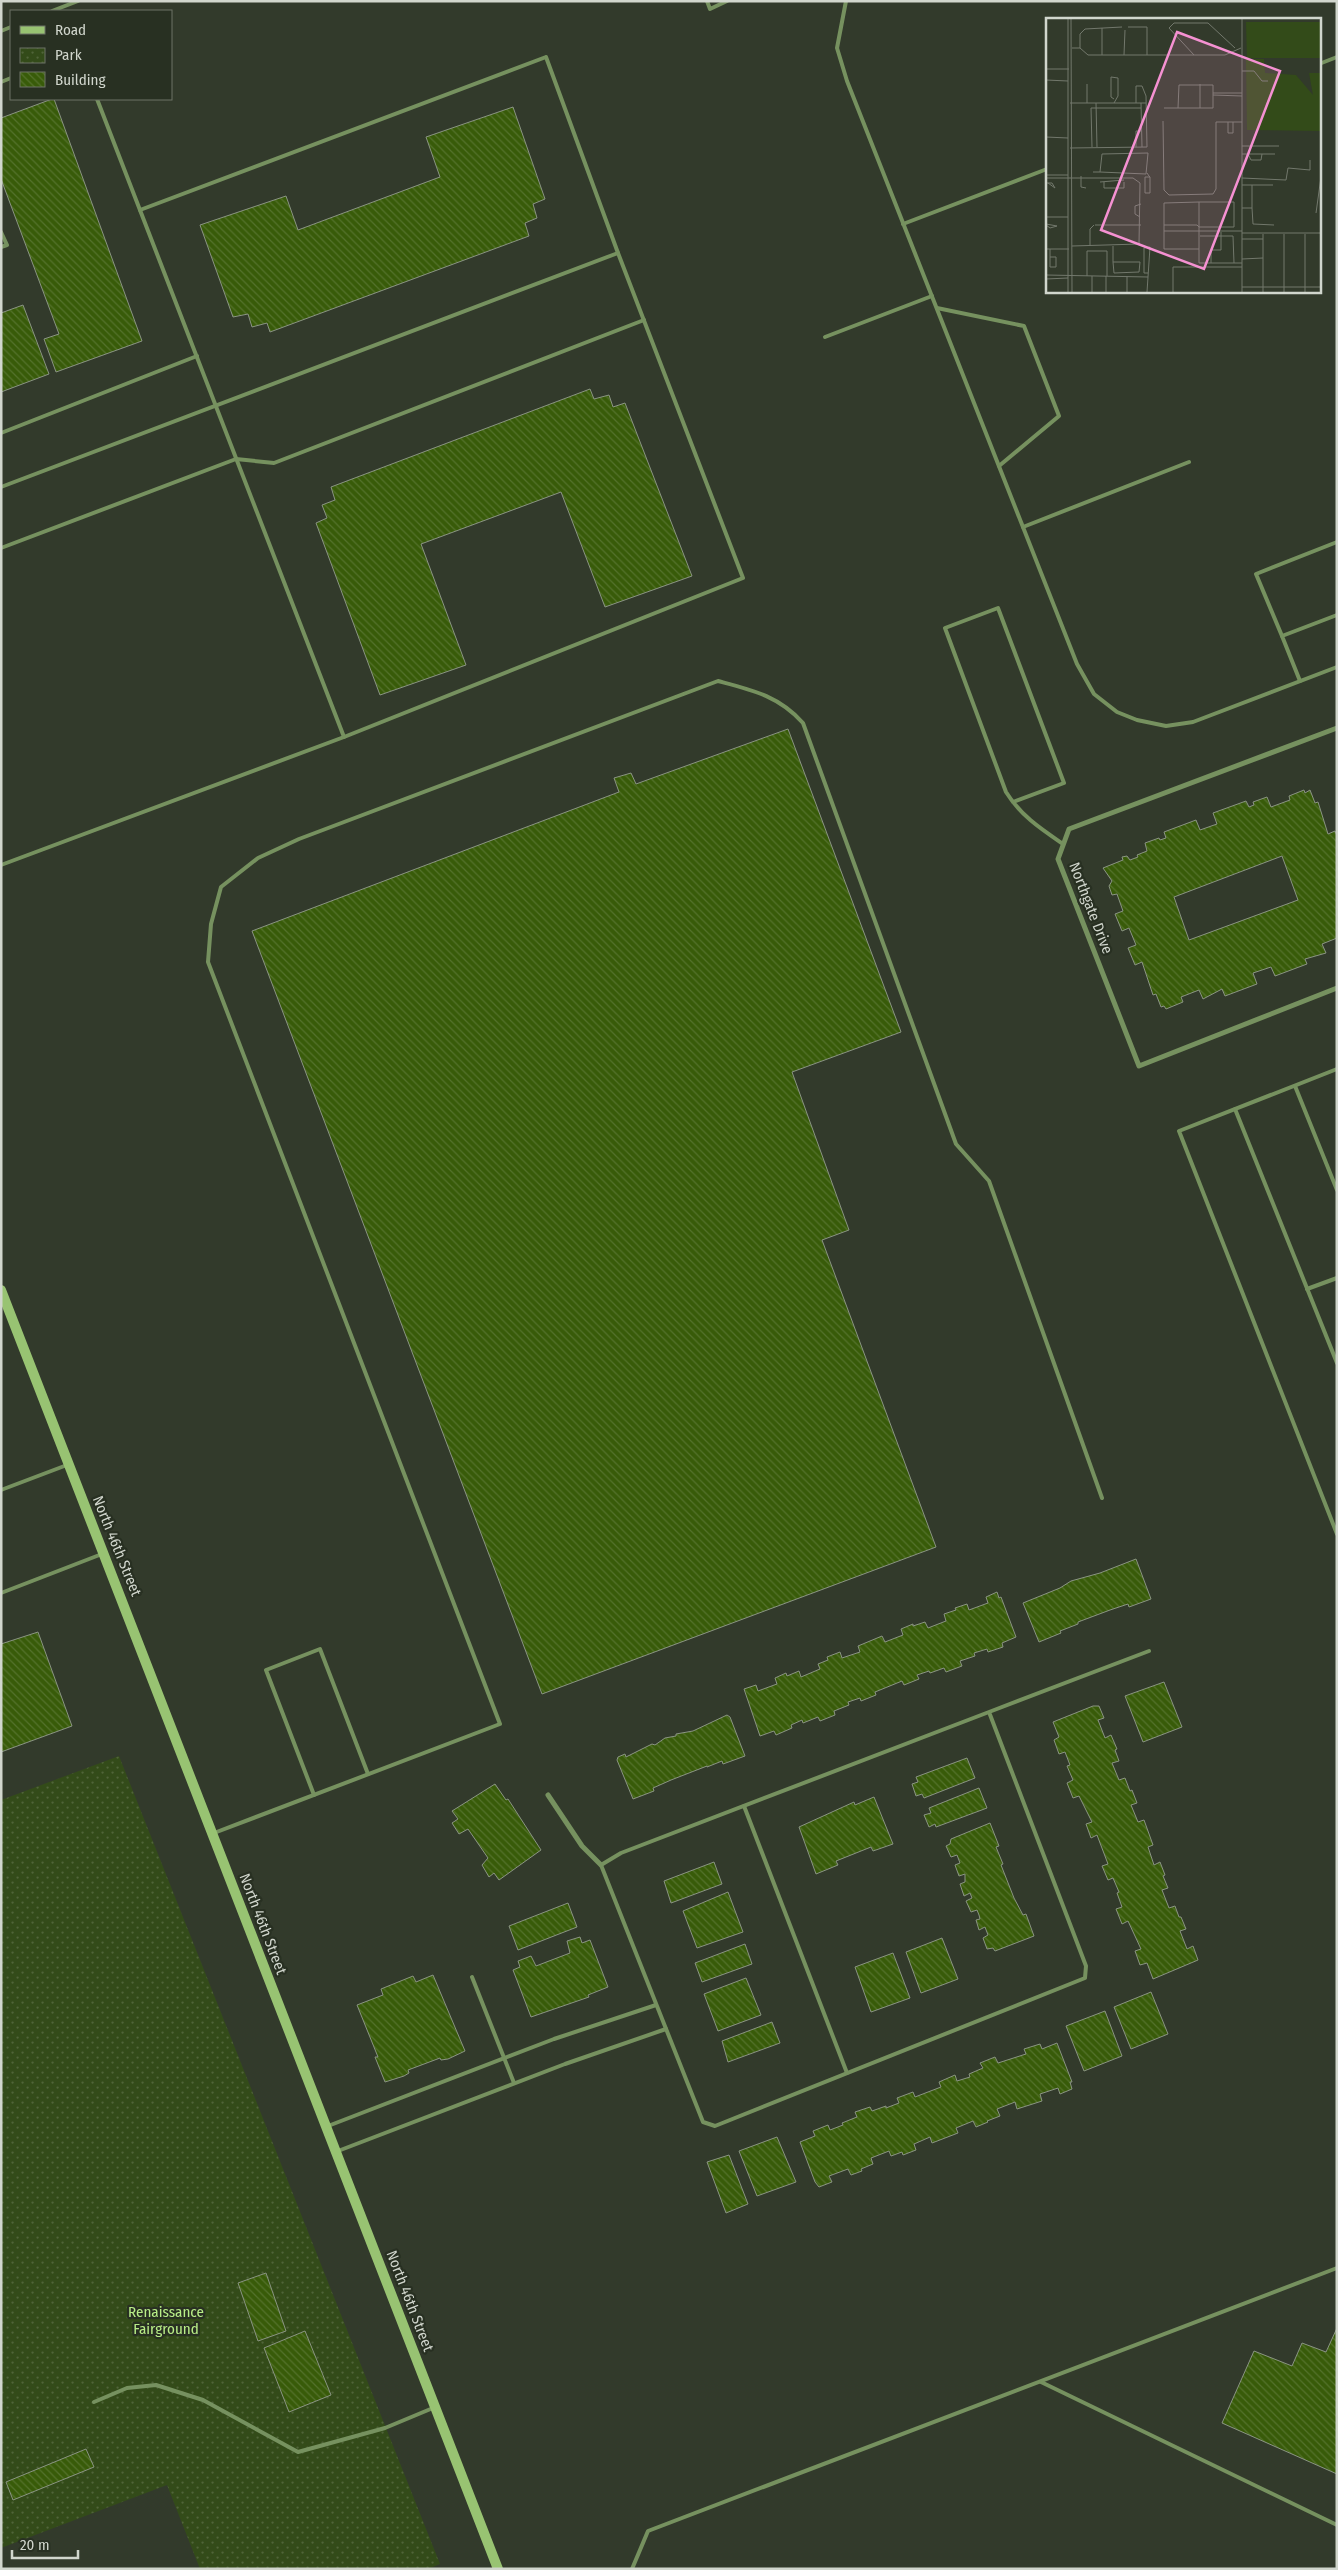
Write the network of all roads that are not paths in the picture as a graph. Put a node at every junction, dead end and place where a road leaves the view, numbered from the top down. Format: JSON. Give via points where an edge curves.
{"nodes":[{"id":1,"x":78,"y":1,"type":"edge"},
{"id":2,"x":707,"y":1,"type":"edge"},
{"id":3,"x":727,"y":1,"type":"edge"},
{"id":4,"x":846,"y":1,"type":"edge"},
{"id":5,"x":55,"y":10,"type":"edge"},
{"id":6,"x":1337,"y":57,"type":"edge"},
{"id":7,"x":1320,"y":64,"type":"edge"},
{"id":8,"x":97,"y":100,"type":"edge"},
{"id":9,"x":1046,"y":169,"type":"edge"},
{"id":10,"x":140,"y":210,"type":"junction"},
{"id":11,"x":903,"y":224,"type":"junction"},
{"id":12,"x":1,"y":232,"type":"edge"},
{"id":13,"x":1,"y":247,"type":"edge"},
{"id":14,"x":618,"y":253,"type":"junction"},
{"id":15,"x":932,"y":296,"type":"junction"},
{"id":16,"x":937,"y":308,"type":"junction"},
{"id":17,"x":644,"y":320,"type":"junction"},
{"id":18,"x":825,"y":337,"type":"dead end"},
{"id":19,"x":196,"y":356,"type":"junction"},
{"id":20,"x":216,"y":406,"type":"junction"},
{"id":21,"x":1,"y":433,"type":"edge"},
{"id":22,"x":236,"y":459,"type":"junction"},
{"id":23,"x":1189,"y":462,"type":"dead end"},
{"id":24,"x":999,"y":466,"type":"junction"},
{"id":25,"x":1,"y":487,"type":"edge"},
{"id":26,"x":1023,"y":527,"type":"junction"},
{"id":27,"x":1337,"y":542,"type":"edge"},
{"id":28,"x":1,"y":548,"type":"edge"},
{"id":29,"x":1337,"y":615,"type":"edge"},
{"id":30,"x":1282,"y":636,"type":"junction"},
{"id":31,"x":1337,"y":667,"type":"edge"},
{"id":32,"x":1300,"y":681,"type":"junction"},
{"id":33,"x":1337,"y":728,"type":"edge"},
{"id":34,"x":344,"y":736,"type":"junction"},
{"id":35,"x":1013,"y":802,"type":"junction"},
{"id":36,"x":1063,"y":844,"type":"junction"},
{"id":37,"x":1,"y":865,"type":"edge"},
{"id":38,"x":1337,"y":988,"type":"edge"},
{"id":39,"x":1337,"y":1069,"type":"edge"},
{"id":40,"x":1295,"y":1086,"type":"junction"},
{"id":41,"x":1235,"y":1109,"type":"junction"},
{"id":42,"x":1337,"y":1190,"type":"edge"},
{"id":43,"x":1337,"y":1278,"type":"edge"},
{"id":44,"x":1,"y":1290,"type":"edge"},
{"id":45,"x":1307,"y":1290,"type":"junction"},
{"id":46,"x":1337,"y":1363,"type":"edge"},
{"id":47,"x":68,"y":1464,"type":"junction"},
{"id":48,"x":1,"y":1490,"type":"edge"},
{"id":49,"x":1102,"y":1498,"type":"dead end"},
{"id":50,"x":1337,"y":1534,"type":"edge"},
{"id":51,"x":104,"y":1553,"type":"junction"},
{"id":52,"x":1,"y":1593,"type":"edge"},
{"id":53,"x":1149,"y":1651,"type":"dead end"},
{"id":54,"x":989,"y":1712,"type":"junction"},
{"id":55,"x":368,"y":1774,"type":"junction"},
{"id":56,"x":548,"y":1794,"type":"dead end"},
{"id":57,"x":314,"y":1795,"type":"junction"},
{"id":58,"x":744,"y":1806,"type":"junction"},
{"id":59,"x":212,"y":1834,"type":"junction"},
{"id":60,"x":601,"y":1866,"type":"junction"},
{"id":61,"x":472,"y":1977,"type":"dead end"},
{"id":62,"x":656,"y":2005,"type":"junction"},
{"id":63,"x":666,"y":2029,"type":"junction"},
{"id":64,"x":503,"y":2058,"type":"junction"},
{"id":65,"x":847,"y":2073,"type":"junction"},
{"id":66,"x":514,"y":2083,"type":"junction"},
{"id":67,"x":326,"y":2126,"type":"junction"},
{"id":68,"x":336,"y":2152,"type":"junction"},
{"id":69,"x":1337,"y":2268,"type":"edge"},
{"id":70,"x":1040,"y":2382,"type":"junction"},
{"id":71,"x":94,"y":2402,"type":"dead end"},
{"id":72,"x":435,"y":2408,"type":"junction"},
{"id":73,"x":1337,"y":2524,"type":"edge"},
{"id":74,"x":498,"y":2569,"type":"edge"},
{"id":75,"x":632,"y":2569,"type":"edge"}],
"edges":[{"from":1,"to":5,"type":"lane"},
{"from":2,"to":3,"type":"lane","via":[[710,9]]},
{"from":4,"to":11,"type":"lane","via":[[837,48]]},
{"from":6,"to":7,"type":"lane"},
{"from":8,"to":10,"type":"lane"},
{"from":9,"to":11,"type":"lane"},
{"from":10,"to":14,"type":"lane","via":[[546,57]]},
{"from":10,"to":19,"type":"lane"},
{"from":11,"to":15,"type":"lane"},
{"from":12,"to":13,"type":"lane","via":[[6,244]]},
{"from":14,"to":17,"type":"lane"},
{"from":14,"to":20,"type":"lane"},
{"from":15,"to":16,"type":"lane"},
{"from":15,"to":18,"type":"lane"},
{"from":16,"to":24,"type":"lane"},
{"from":16,"to":24,"type":"lane","via":[[1024,326],[1059,416]]},
{"from":17,"to":22,"type":"lane","via":[[274,463]]},
{"from":17,"to":34,"type":"lane","via":[[743,578]]},
{"from":19,"to":20,"type":"lane"},
{"from":19,"to":21,"type":"lane"},
{"from":20,"to":22,"type":"lane"},
{"from":20,"to":25,"type":"lane"},
{"from":22,"to":28,"type":"lane"},
{"from":22,"to":34,"type":"lane"},
{"from":23,"to":26,"type":"lane"},
{"from":24,"to":26,"type":"lane"},
{"from":26,"to":32,"type":"lane","via":[[1077,664],[1094,694],[1117,712],[1166,726],[1193,722]]},
{"from":27,"to":30,"type":"lane","via":[[1256,574]]},
{"from":29,"to":30,"type":"lane"},
{"from":30,"to":32,"type":"lane"},
{"from":31,"to":32,"type":"lane"},
{"from":33,"to":36,"type":"street","name":"Northgate Drive","via":[[1069,829]]},
{"from":34,"to":37,"type":"lane"},
{"from":35,"to":35,"type":"lane","via":[[1006,792],[945,628],[998,608],[1064,783]]},
{"from":35,"to":36,"type":"lane","via":[[1027,819]]},
{"from":36,"to":38,"type":"street","name":"Northgate Drive","via":[[1058,859],[1139,1066]]},
{"from":39,"to":40,"type":"lane"},
{"from":40,"to":41,"type":"lane"},
{"from":40,"to":42,"type":"lane"},
{"from":41,"to":45,"type":"lane"},
{"from":41,"to":50,"type":"lane","via":[[1179,1131]]},
{"from":43,"to":45,"type":"lane"},
{"from":44,"to":47,"type":"street","name":"North 46th Street"},
{"from":45,"to":46,"type":"lane"},
{"from":47,"to":48,"type":"lane"},
{"from":47,"to":51,"type":"street","name":"North 46th Street"},
{"from":49,"to":55,"type":"lane","via":[[988,1182],[956,1144],[803,723],[788,707],[766,696],[718,681],[299,839],[258,858],[221,887],[211,924],[208,962],[500,1724]]},
{"from":51,"to":52,"type":"lane"},
{"from":51,"to":59,"type":"street","name":"North 46th Street"},
{"from":53,"to":54,"type":"lane"},
{"from":54,"to":58,"type":"lane"},
{"from":54,"to":65,"type":"lane","via":[[1086,1966],[1085,1978]]},
{"from":55,"to":57,"type":"lane"},
{"from":55,"to":57,"type":"lane","via":[[320,1649],[266,1670]]},
{"from":56,"to":60,"type":"street","via":[[582,1846]]},
{"from":57,"to":59,"type":"lane"},
{"from":58,"to":60,"type":"lane","via":[[622,1853]]},
{"from":58,"to":65,"type":"lane"},
{"from":59,"to":67,"type":"street","name":"North 46th Street"},
{"from":60,"to":62,"type":"lane"},
{"from":61,"to":64,"type":"lane"},
{"from":62,"to":63,"type":"lane"},
{"from":62,"to":64,"type":"lane"},
{"from":63,"to":65,"type":"lane","via":[[703,2122],[715,2126]]},
{"from":63,"to":66,"type":"lane"},
{"from":64,"to":66,"type":"lane"},
{"from":64,"to":67,"type":"lane"},
{"from":66,"to":68,"type":"lane"},
{"from":67,"to":68,"type":"street","name":"North 46th Street"},
{"from":68,"to":72,"type":"street","name":"North 46th Street"},
{"from":69,"to":70,"type":"lane"},
{"from":70,"to":73,"type":"lane"},
{"from":70,"to":75,"type":"lane","via":[[648,2531]]},
{"from":71,"to":72,"type":"lane","via":[[127,2388],[156,2385],[203,2400],[298,2452],[386,2428]]},
{"from":72,"to":74,"type":"street","name":"North 46th Street"}]}
